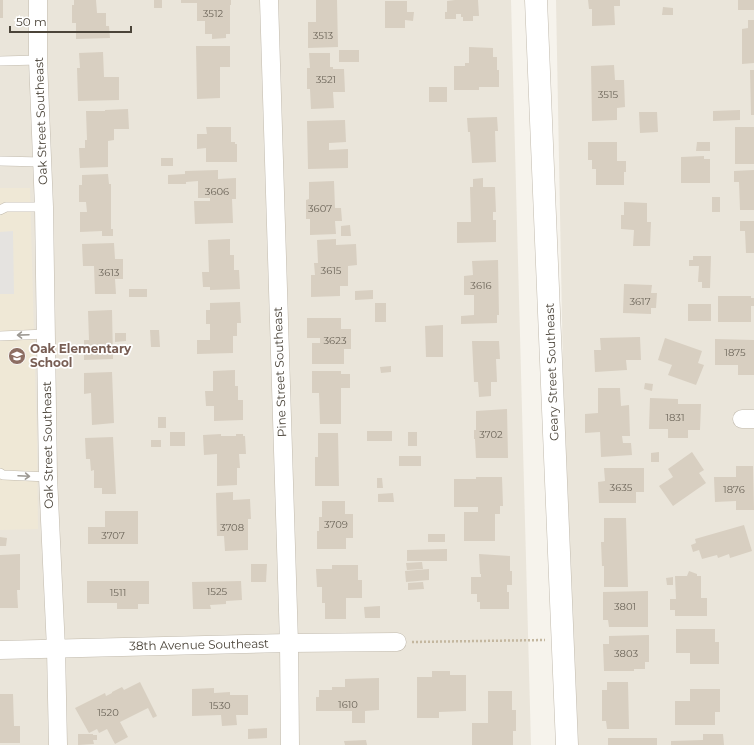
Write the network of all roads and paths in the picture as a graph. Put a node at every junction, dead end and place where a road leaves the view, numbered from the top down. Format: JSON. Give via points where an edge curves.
{"nodes":[{"id":1,"x":38,"y":0,"type":"edge"},
{"id":2,"x":269,"y":0,"type":"edge"},
{"id":3,"x":536,"y":0,"type":"edge"},
{"id":4,"x":38,"y":60,"type":"junction"},
{"id":5,"x":0,"y":61,"type":"edge"},
{"id":6,"x":0,"y":161,"type":"edge"},
{"id":7,"x":42,"y":162,"type":"junction"},
{"id":8,"x":44,"y":207,"type":"junction"},
{"id":9,"x":0,"y":210,"type":"edge"},
{"id":10,"x":46,"y":334,"type":"junction"},
{"id":11,"x":0,"y":336,"type":"edge"},
{"id":12,"x":0,"y":473,"type":"edge"},
{"id":13,"x":48,"y":477,"type":"junction"},
{"id":14,"x":563,"y":639,"type":"junction"},
{"id":15,"x":398,"y":642,"type":"joint"},
{"id":16,"x":289,"y":643,"type":"junction"},
{"id":17,"x":56,"y":649,"type":"junction"},
{"id":18,"x":0,"y":650,"type":"edge"},
{"id":19,"x":58,"y":745,"type":"edge"},
{"id":20,"x":290,"y":745,"type":"edge"},
{"id":21,"x":567,"y":745,"type":"edge"}],
"edges":[{"from":1,"to":4,"type":"street","name":"Oak Street Southeast"},
{"from":2,"to":16,"type":"street","name":"Pine Street Southeast"},
{"from":3,"to":14,"type":"street","name":"Geary Street Southeast"},
{"from":4,"to":5,"type":"lane"},
{"from":4,"to":7,"type":"street","name":"Oak Street Southeast"},
{"from":6,"to":7,"type":"lane"},
{"from":7,"to":8,"type":"street","name":"Oak Street Southeast"},
{"from":8,"to":9,"type":"lane","via":[[6,207]]},
{"from":8,"to":10,"type":"street","name":"Oak Street Southeast"},
{"from":10,"to":11,"type":"lane","one_way":true},
{"from":10,"to":13,"type":"street","name":"Oak Street Southeast"},
{"from":12,"to":13,"type":"lane","one_way":true},
{"from":13,"to":17,"type":"street","name":"Oak Street Southeast"},
{"from":14,"to":15,"type":"path"},
{"from":14,"to":21,"type":"street","name":"Geary Street Southeast"},
{"from":15,"to":16,"type":"street","name":"38th Avenue Southeast"},
{"from":16,"to":17,"type":"street","name":"38th Avenue Southeast"},
{"from":16,"to":20,"type":"street","name":"Pine Street Southeast"},
{"from":17,"to":18,"type":"street","name":"38th Avenue Southeast"},
{"from":17,"to":19,"type":"street","name":"Oak Street Southeast"}]}
